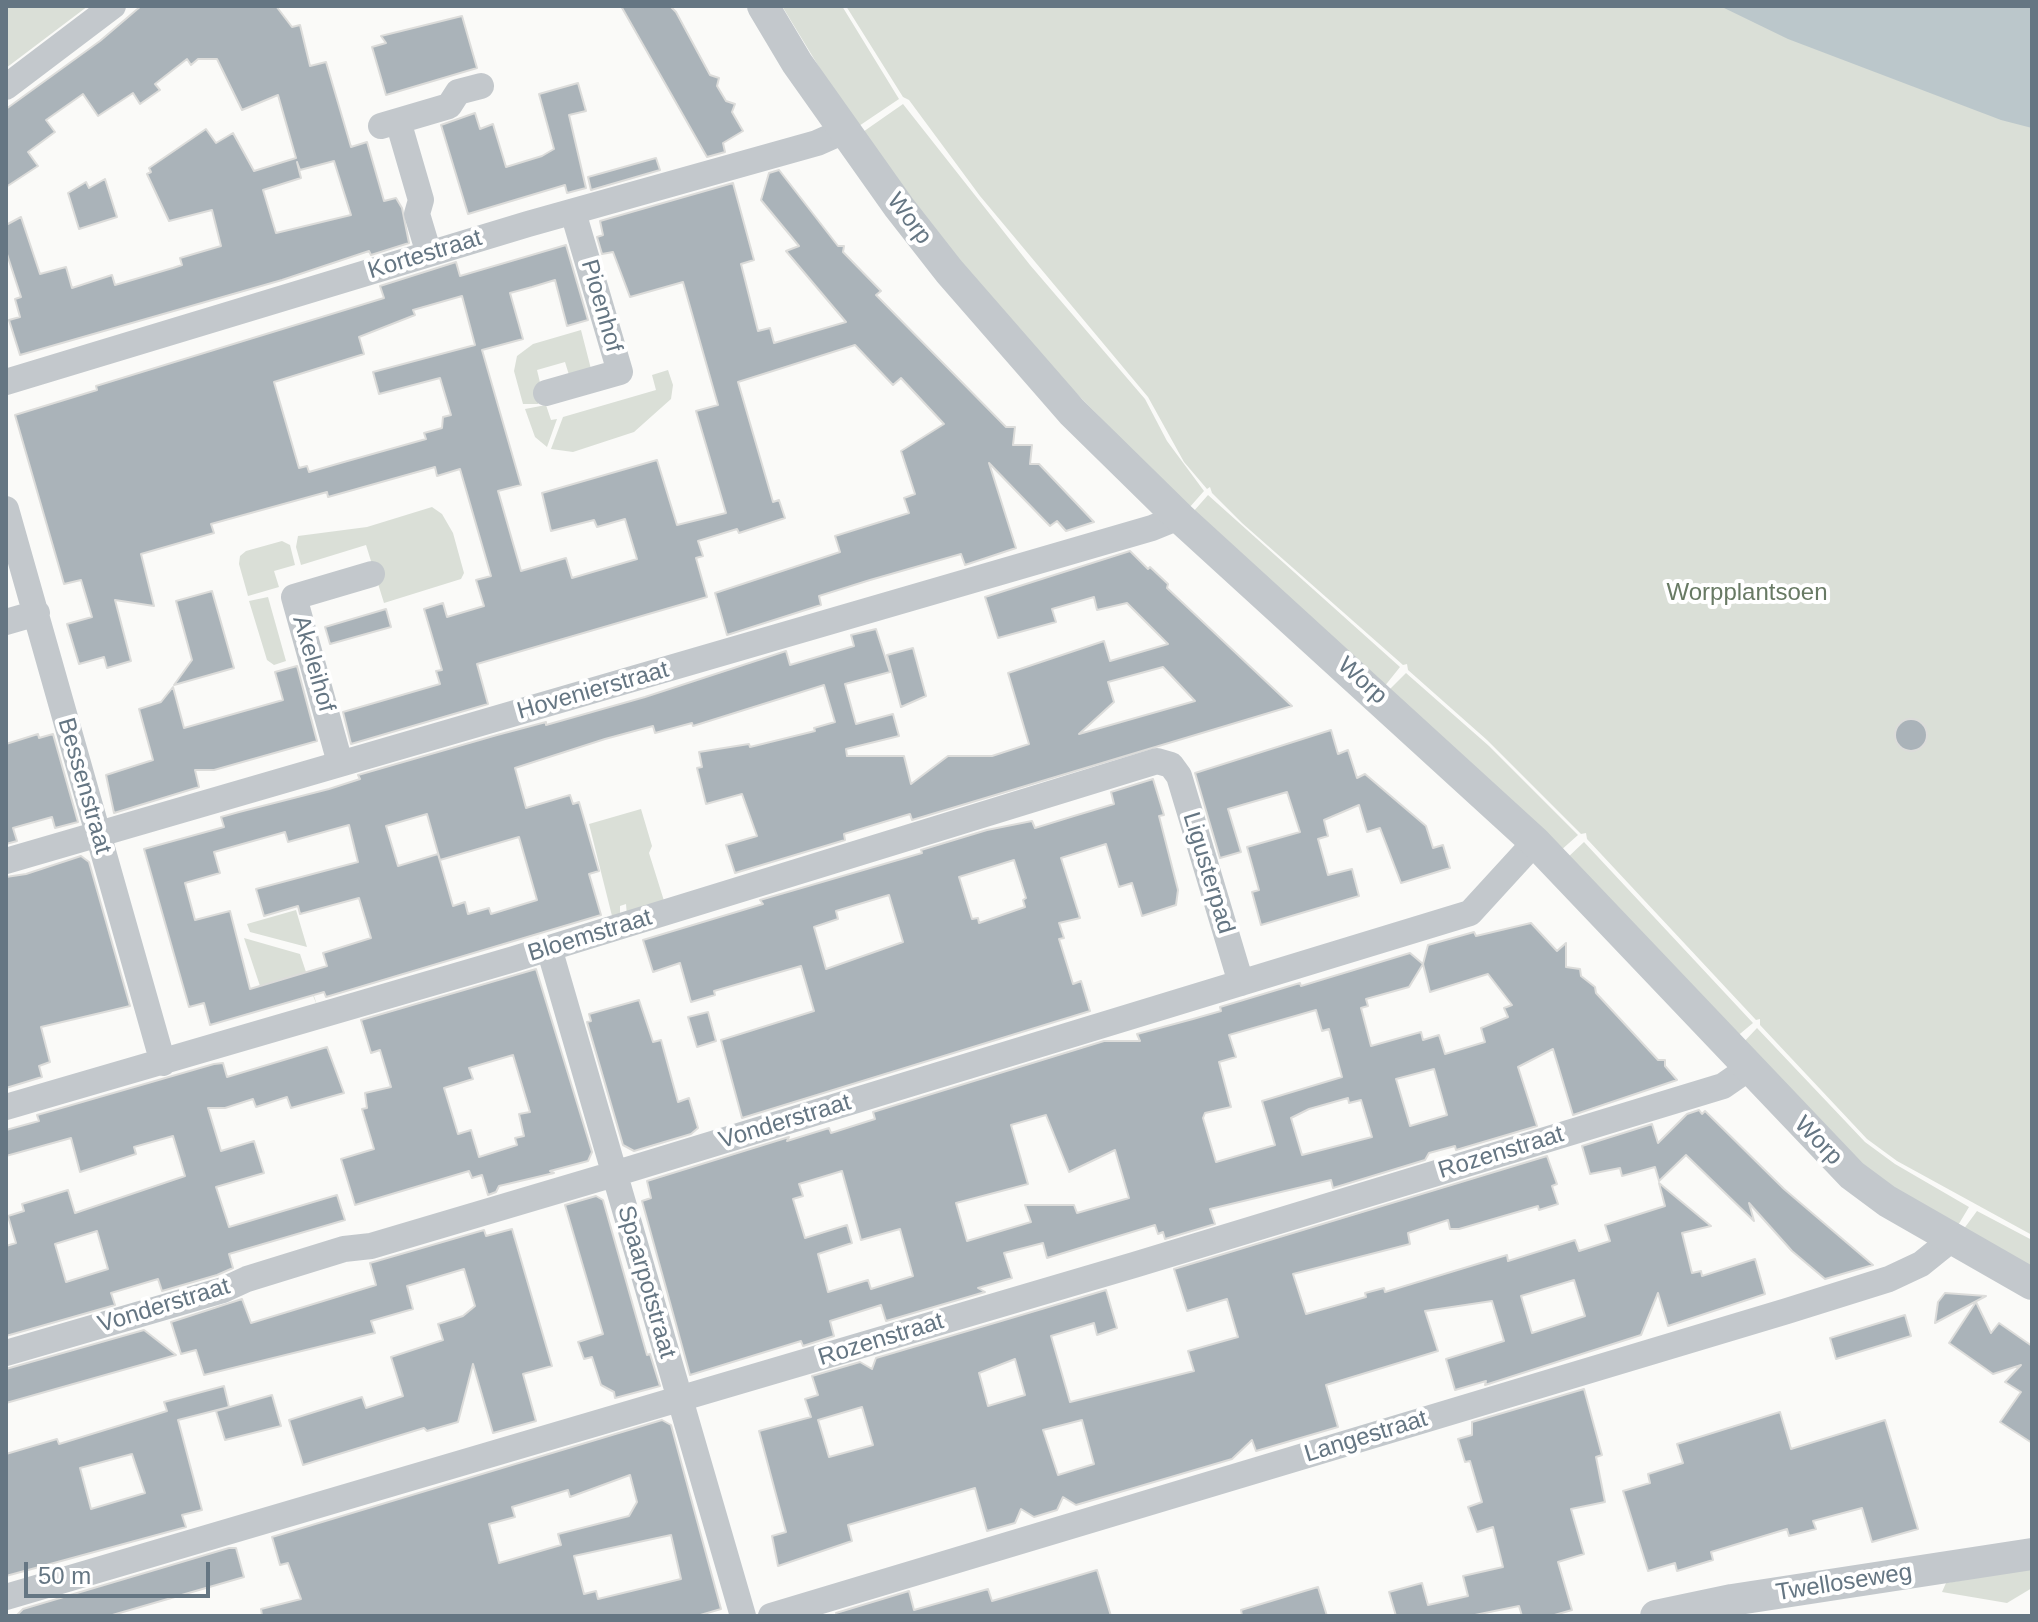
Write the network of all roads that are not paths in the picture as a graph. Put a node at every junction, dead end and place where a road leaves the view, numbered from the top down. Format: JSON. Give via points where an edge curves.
{"nodes":[{"id":1,"x":113,"y":6,"type":"edge"},
{"id":2,"x":763,"y":6,"type":"edge"},
{"id":3,"x":481,"y":86,"type":"dead end"},
{"id":4,"x":6,"y":87,"type":"edge"},
{"id":5,"x":844,"y":131,"type":"junction"},
{"id":6,"x":573,"y":212,"type":"junction"},
{"id":7,"x":429,"y":254,"type":"junction"},
{"id":8,"x":6,"y":382,"type":"edge"},
{"id":9,"x":546,"y":393,"type":"dead end"},
{"id":10,"x":6,"y":509,"type":"edge"},
{"id":11,"x":1179,"y":517,"type":"junction"},
{"id":12,"x":372,"y":574,"type":"dead end"},
{"id":13,"x":37,"y":613,"type":"junction"},
{"id":14,"x":6,"y":622,"type":"edge"},
{"id":15,"x":340,"y":763,"type":"junction"},
{"id":16,"x":1171,"y":765,"type":"joint"},
{"id":17,"x":98,"y":835,"type":"junction"},
{"id":18,"x":1535,"y":842,"type":"junction"},
{"id":19,"x":6,"y":861,"type":"edge"},
{"id":20,"x":549,"y":948,"type":"junction"},
{"id":21,"x":1241,"y":983,"type":"junction"},
{"id":22,"x":163,"y":1063,"type":"junction"},
{"id":23,"x":1749,"y":1068,"type":"junction"},
{"id":24,"x":6,"y":1107,"type":"edge"},
{"id":25,"x":614,"y":1174,"type":"junction"},
{"id":26,"x":1952,"y":1239,"type":"junction"},
{"id":27,"x":2032,"y":1284,"type":"edge"},
{"id":28,"x":6,"y":1353,"type":"edge"},
{"id":29,"x":680,"y":1400,"type":"junction"},
{"id":30,"x":2032,"y":1554,"type":"edge"},
{"id":31,"x":6,"y":1597,"type":"edge"},
{"id":32,"x":1733,"y":1608,"type":"edge"},
{"id":33,"x":743,"y":1616,"type":"edge"},
{"id":34,"x":771,"y":1616,"type":"edge"},
{"id":35,"x":1656,"y":1616,"type":"edge"}],
"edges":[{"from":1,"to":4,"type":"street"},
{"from":2,"to":5,"type":"street","name":"Worp"},
{"from":3,"to":7,"type":"street","via":[[458,92],[449,106],[390,123],[421,200],[417,214]]},
{"from":5,"to":6,"type":"street","name":"Kortestraat"},
{"from":5,"to":11,"type":"street","name":"Worp","via":[[949,271],[1042,379]]},
{"from":6,"to":7,"type":"street","name":"Kortestraat"},
{"from":6,"to":9,"type":"street","name":"Pioenhof","via":[[620,372]]},
{"from":7,"to":8,"type":"street","name":"Kortestraat"},
{"from":10,"to":13,"type":"street","name":"Bessenstraat"},
{"from":11,"to":15,"type":"street","name":"Hovenierstraat"},
{"from":11,"to":18,"type":"street","name":"Worp"},
{"from":12,"to":15,"type":"street","name":"Akeleihof","via":[[294,597]]},
{"from":13,"to":14,"type":"street"},
{"from":13,"to":17,"type":"street","name":"Bessenstraat"},
{"from":15,"to":17,"type":"street","name":"Hovenierstraat"},
{"from":16,"to":20,"type":"street","name":"Bloemstraat","via":[[1154,761]]},
{"from":16,"to":21,"type":"street","name":"Ligusterpad","via":[[1179,776]]},
{"from":17,"to":19,"type":"street","name":"Hovenierstraat"},
{"from":17,"to":22,"type":"street","name":"Bessenstraat"},
{"from":18,"to":21,"type":"street","name":"Vonderstraat","via":[[1470,913]]},
{"from":18,"to":23,"type":"street","name":"Worp"},
{"from":20,"to":22,"type":"street","name":"Bloemstraat"},
{"from":20,"to":25,"type":"street","name":"Spaarpotstraat"},
{"from":21,"to":25,"type":"street","name":"Vonderstraat"},
{"from":22,"to":24,"type":"street","name":"Bloemstraat"},
{"from":23,"to":26,"type":"street","name":"Worp","via":[[1852,1175]]},
{"from":23,"to":29,"type":"street","name":"Rozenstraat","via":[[1723,1086]]},
{"from":25,"to":28,"type":"street","name":"Vonderstraat","via":[[371,1246],[344,1249]]},
{"from":25,"to":29,"type":"street","name":"Spaarpotstraat"},
{"from":26,"to":27,"type":"street","name":"Worp"},
{"from":26,"to":34,"type":"street","name":"Langestraat","via":[[1921,1264],[1889,1279]]},
{"from":29,"to":31,"type":"street","name":"Rozenstraat"},
{"from":29,"to":33,"type":"street","name":"Spaarpotstraat"},
{"from":30,"to":32,"type":"street","name":"Twelloseweg"},
{"from":32,"to":35,"type":"street","name":"Twelloseweg"}]}
